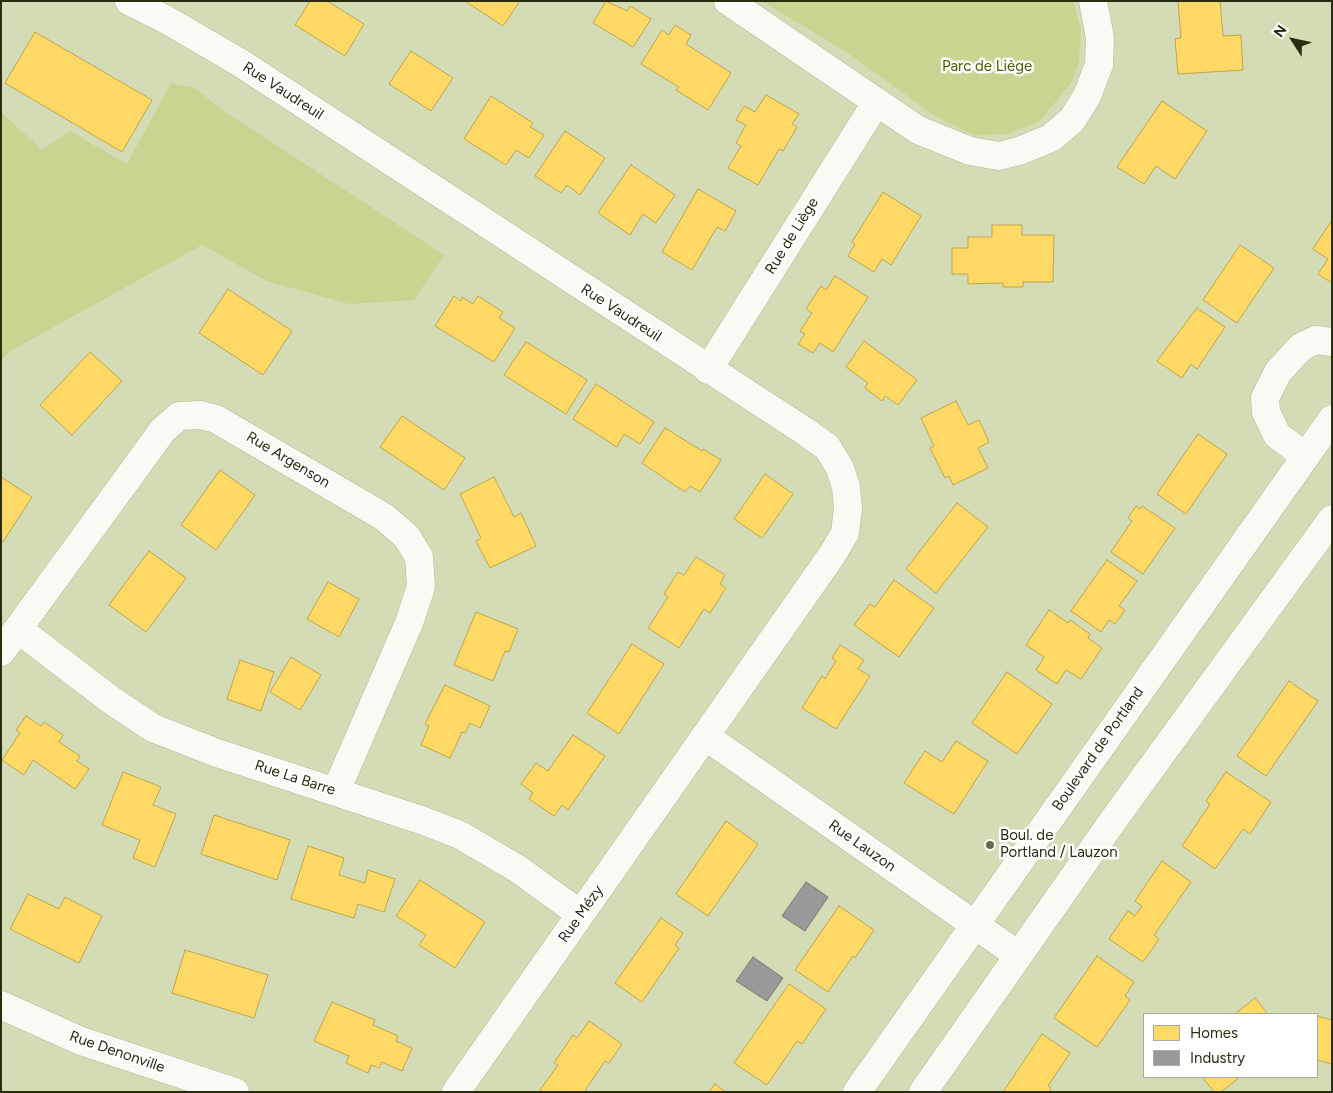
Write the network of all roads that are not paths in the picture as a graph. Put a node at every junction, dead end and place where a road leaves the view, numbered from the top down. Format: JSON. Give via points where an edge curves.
{"nodes":[{"id":1,"x":129,"y":1,"type":"edge"},
{"id":2,"x":728,"y":1,"type":"edge"},
{"id":3,"x":1093,"y":1,"type":"edge"},
{"id":4,"x":876,"y":102,"type":"junction"},
{"id":5,"x":1332,"y":342,"type":"edge"},
{"id":6,"x":708,"y":370,"type":"junction"},
{"id":7,"x":1332,"y":419,"type":"edge"},
{"id":8,"x":1305,"y":456,"type":"junction"},
{"id":9,"x":1332,"y":519,"type":"edge"},
{"id":10,"x":18,"y":629,"type":"junction"},
{"id":11,"x":1,"y":652,"type":"edge"},
{"id":12,"x":706,"y":736,"type":"junction"},
{"id":13,"x":336,"y":791,"type":"junction"},
{"id":14,"x":580,"y":914,"type":"junction"},
{"id":15,"x":974,"y":924,"type":"junction"},
{"id":16,"x":1018,"y":955,"type":"junction"},
{"id":17,"x":1,"y":1005,"type":"edge"},
{"id":18,"x":235,"y":1092,"type":"edge"},
{"id":19,"x":456,"y":1092,"type":"edge"},
{"id":20,"x":857,"y":1092,"type":"edge"},
{"id":21,"x":922,"y":1092,"type":"edge"}],
"edges":[{"from":1,"to":6,"type":"street","name":"Rue Vaudreuil","via":[[239,62]]},
{"from":2,"to":4,"type":"street"},
{"from":3,"to":4,"type":"street","via":[[1100,38],[1099,65],[1087,96],[1072,120],[1052,138],[999,156],[970,151],[918,130]]},
{"from":4,"to":6,"type":"street","name":"Rue de Liège"},
{"from":5,"to":8,"type":"street","via":[[1316,340],[1301,347],[1278,372],[1265,398],[1266,412],[1277,435]]},
{"from":6,"to":12,"type":"street","name":"Rue Vaudreuil","via":[[827,447],[840,468],[848,508],[845,533],[832,555]]},
{"from":7,"to":8,"type":"street","name":"Boulevard de Portland"},
{"from":8,"to":15,"type":"street","name":"Boulevard de Portland"},
{"from":9,"to":16,"type":"street"},
{"from":10,"to":11,"type":"street","name":"Rue Argenson"},
{"from":10,"to":13,"type":"street","name":"Rue La Barre","via":[[110,700],[153,728],[201,748]]},
{"from":10,"to":13,"type":"street","name":"Rue Argenson","via":[[164,430],[179,416],[201,414],[216,418],[384,517],[407,537],[420,557],[421,587],[409,623]]},
{"from":12,"to":14,"type":"street","name":"Rue Mézy"},
{"from":12,"to":15,"type":"street","name":"Rue Lauzon"},
{"from":13,"to":14,"type":"street","name":"Rue La Barre","via":[[460,835],[518,869]]},
{"from":14,"to":19,"type":"street","name":"Rue Mézy"},
{"from":15,"to":16,"type":"street","name":"Rue Lauzon"},
{"from":15,"to":20,"type":"street","name":"Boulevard de Portland"},
{"from":16,"to":21,"type":"street"},
{"from":17,"to":18,"type":"street","name":"Rue Denonville","via":[[80,1041]]}]}
